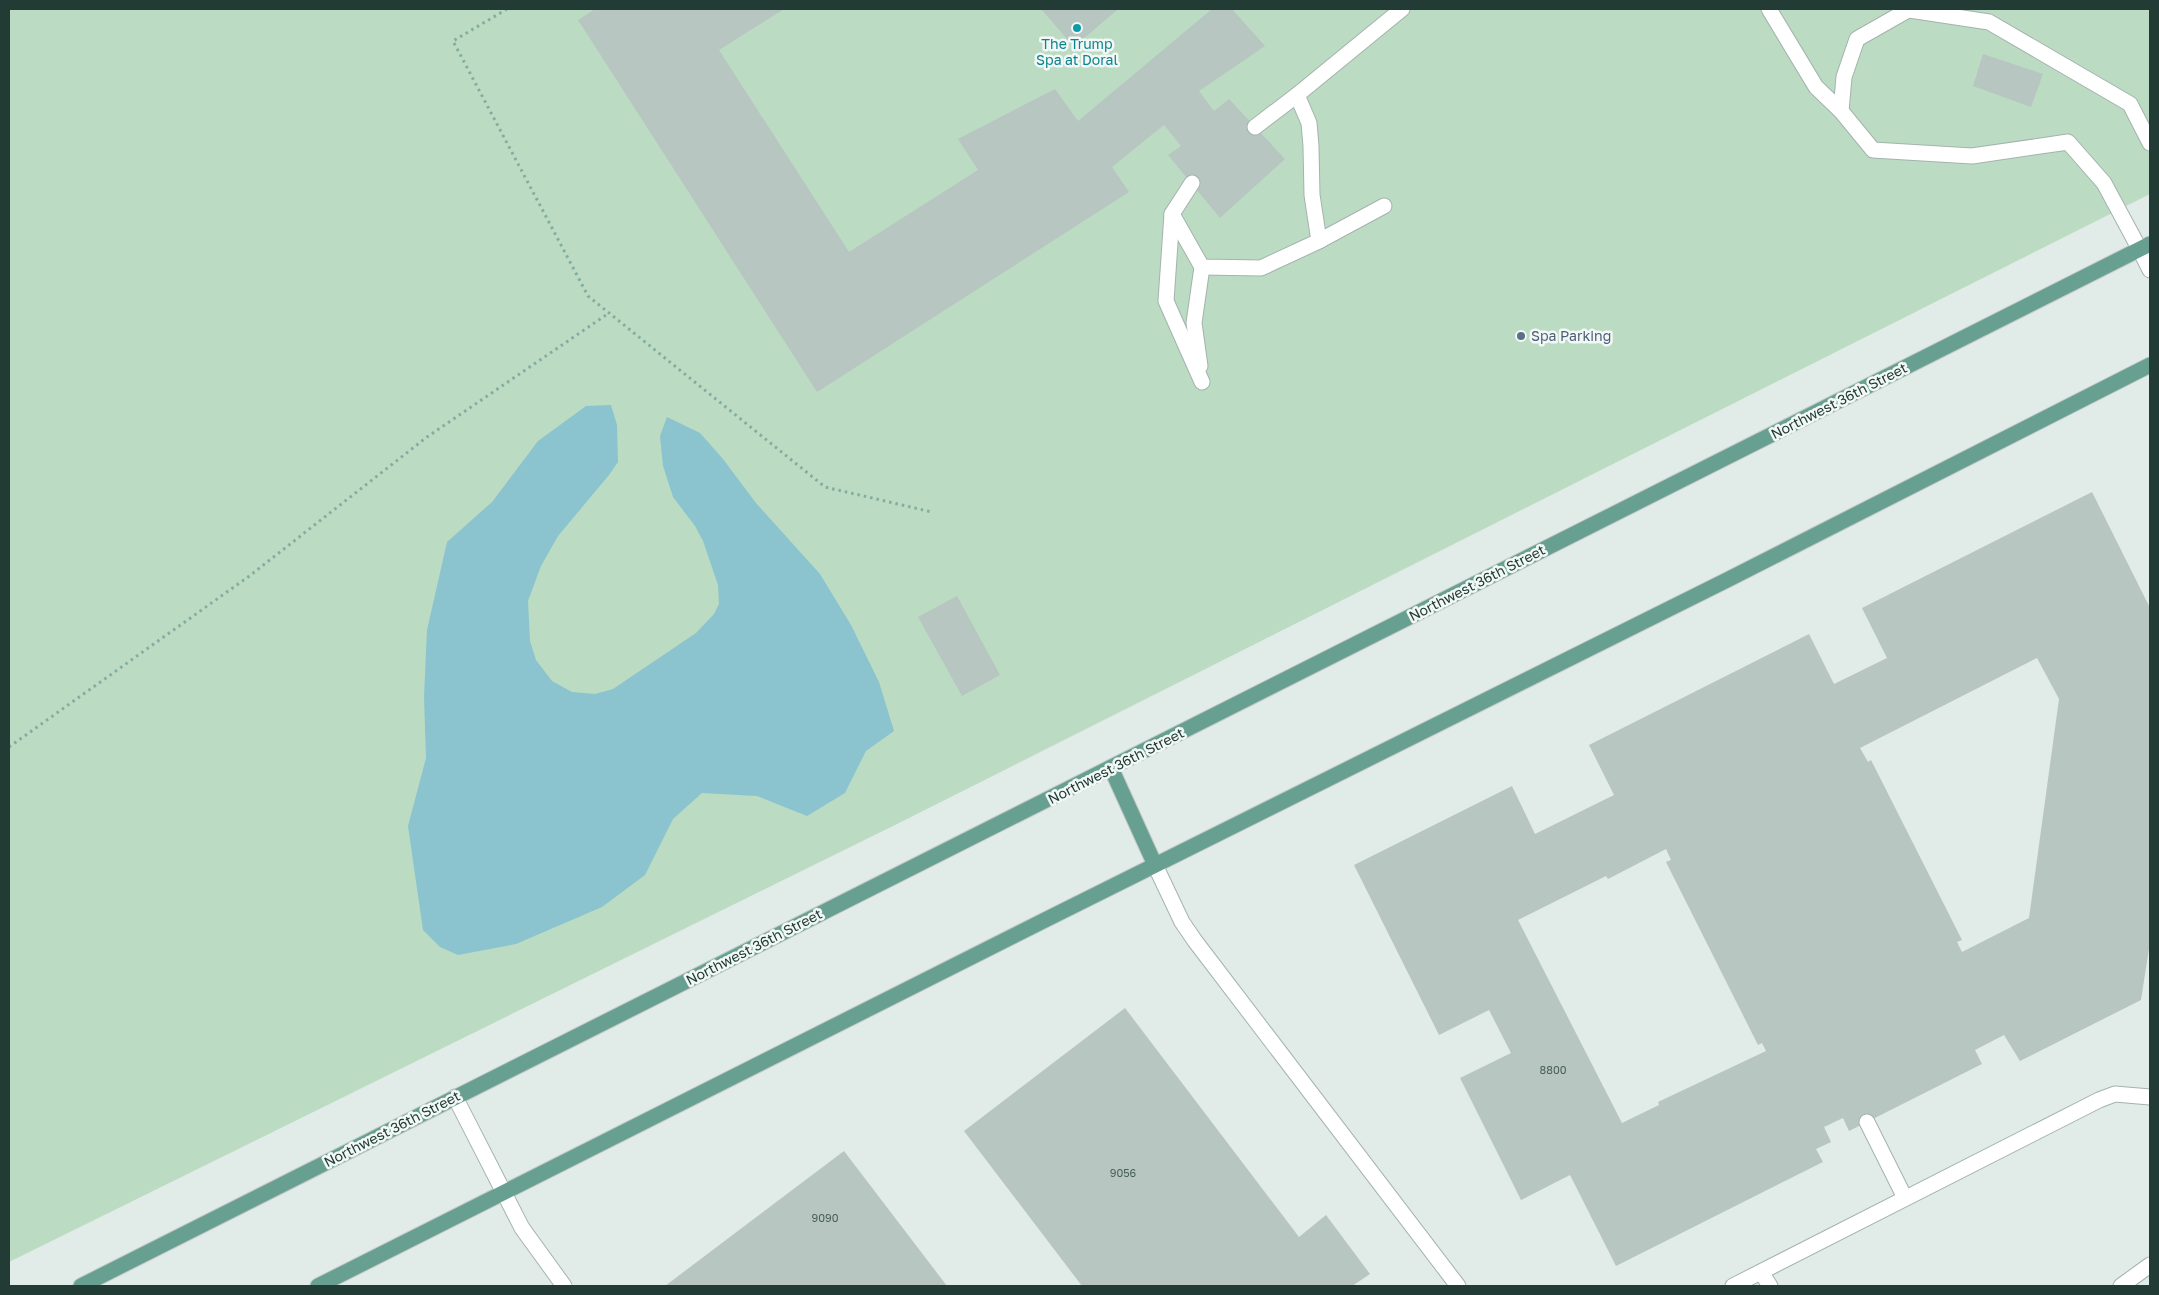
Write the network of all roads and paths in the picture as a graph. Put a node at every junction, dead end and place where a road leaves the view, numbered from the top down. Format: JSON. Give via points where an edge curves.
{"nodes":[{"id":1,"x":507,"y":9,"type":"edge"},
{"id":2,"x":1402,"y":9,"type":"edge"},
{"id":3,"x":1770,"y":9,"type":"edge"},
{"id":4,"x":1906,"y":9,"type":"edge"},
{"id":5,"x":1297,"y":95,"type":"junction"},
{"id":6,"x":1841,"y":111,"type":"junction"},
{"id":7,"x":1255,"y":127,"type":"dead end"},
{"id":8,"x":2150,"y":143,"type":"edge"},
{"id":9,"x":1192,"y":183,"type":"dead end"},
{"id":10,"x":1384,"y":206,"type":"dead end"},
{"id":11,"x":1172,"y":214,"type":"junction"},
{"id":12,"x":1319,"y":241,"type":"junction"},
{"id":13,"x":2145,"y":247,"type":"edge"},
{"id":14,"x":1202,"y":267,"type":"junction"},
{"id":15,"x":2150,"y":270,"type":"edge"},
{"id":16,"x":609,"y":313,"type":"junction"},
{"id":17,"x":2150,"y":365,"type":"edge"},
{"id":18,"x":932,"y":512,"type":"dead end"},
{"id":19,"x":9,"y":747,"type":"edge"},
{"id":20,"x":1111,"y":768,"type":"junction"},
{"id":21,"x":1155,"y":865,"type":"junction"},
{"id":22,"x":455,"y":1097,"type":"junction"},
{"id":23,"x":2150,"y":1097,"type":"edge"},
{"id":24,"x":1867,"y":1122,"type":"dead end"},
{"id":25,"x":503,"y":1193,"type":"junction"},
{"id":26,"x":1905,"y":1198,"type":"junction"},
{"id":27,"x":2150,"y":1265,"type":"edge"},
{"id":28,"x":1761,"y":1272,"type":"junction"},
{"id":29,"x":87,"y":1285,"type":"edge"},
{"id":30,"x":318,"y":1286,"type":"edge"},
{"id":31,"x":564,"y":1286,"type":"edge"},
{"id":32,"x":1458,"y":1286,"type":"edge"},
{"id":33,"x":1733,"y":1286,"type":"edge"},
{"id":34,"x":1770,"y":1286,"type":"edge"},
{"id":35,"x":2121,"y":1286,"type":"edge"}],
"edges":[{"from":1,"to":16,"type":"path","via":[[453,41],[588,296]]},
{"from":2,"to":5,"type":"street"},
{"from":3,"to":6,"type":"street","via":[[1816,87]]},
{"from":4,"to":6,"type":"street","via":[[1857,39],[1844,76]]},
{"from":4,"to":8,"type":"street","via":[[1989,22],[2130,104]]},
{"from":5,"to":7,"type":"street"},
{"from":5,"to":12,"type":"street","via":[[1309,123],[1312,196]]},
{"from":6,"to":13,"type":"street","via":[[1874,150],[1972,156],[2068,142],[2104,183]]},
{"from":9,"to":11,"type":"street"},
{"from":10,"to":12,"type":"street"},
{"from":11,"to":14,"type":"street"},
{"from":11,"to":14,"type":"street","via":[[1166,301],[1202,382],[1194,323]]},
{"from":12,"to":14,"type":"street","via":[[1261,268]]},
{"from":13,"to":15,"type":"street"},
{"from":13,"to":20,"type":"main road","name":"Northwest 36th Street"},
{"from":16,"to":18,"type":"path","via":[[825,487]]},
{"from":16,"to":19,"type":"path","via":[[427,437],[248,577]]},
{"from":17,"to":21,"type":"main road"},
{"from":20,"to":21,"type":"main road"},
{"from":20,"to":22,"type":"main road","name":"Northwest 36th Street"},
{"from":21,"to":25,"type":"main road"},
{"from":21,"to":32,"type":"street","via":[[1182,922],[1195,941]]},
{"from":22,"to":25,"type":"street"},
{"from":22,"to":29,"type":"main road","name":"Northwest 36th Street"},
{"from":23,"to":26,"type":"street","via":[[2123,1094],[2104,1097]]},
{"from":24,"to":26,"type":"street"},
{"from":25,"to":30,"type":"main road"},
{"from":25,"to":31,"type":"street","via":[[522,1228]]},
{"from":26,"to":28,"type":"street"},
{"from":27,"to":35,"type":"street"},
{"from":28,"to":33,"type":"street"},
{"from":28,"to":34,"type":"street"}]}
